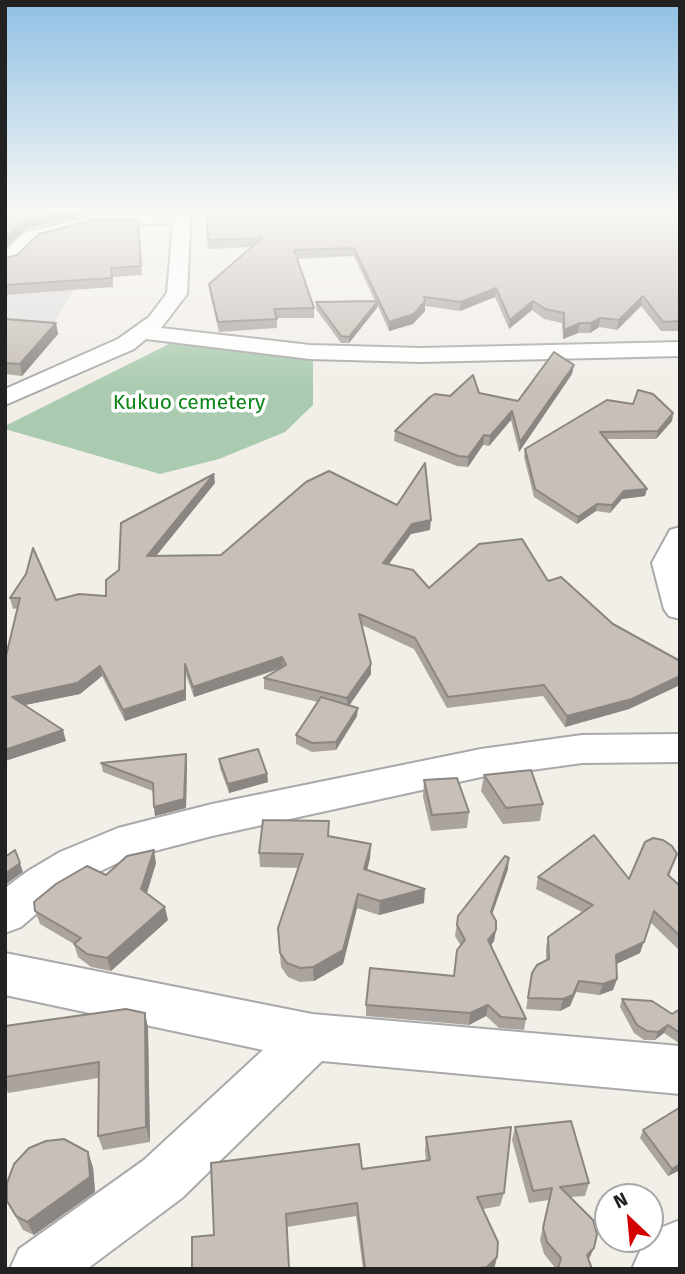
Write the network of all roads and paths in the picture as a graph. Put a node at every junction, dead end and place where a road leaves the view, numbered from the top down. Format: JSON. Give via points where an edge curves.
{"nodes":[{"id":1,"x":179,"y":270,"type":"edge"},
{"id":2,"x":144,"y":332,"type":"junction"},
{"id":3,"x":680,"y":349,"type":"edge"},
{"id":4,"x":5,"y":398,"type":"edge"},
{"id":5,"x":680,"y":536,"type":"edge"},
{"id":6,"x":680,"y":608,"type":"edge"},
{"id":7,"x":680,"y":748,"type":"edge"},
{"id":8,"x":5,"y":914,"type":"edge"},
{"id":9,"x":5,"y":974,"type":"edge"},
{"id":10,"x":312,"y":1037,"type":"junction"},
{"id":11,"x":680,"y":1070,"type":"edge"},
{"id":12,"x":680,"y":1248,"type":"edge"},
{"id":13,"x":39,"y":1269,"type":"edge"},
{"id":14,"x":661,"y":1269,"type":"edge"}],
"edges":[{"from":1,"to":2,"type":"street","via":[[177,294]]},
{"from":2,"to":3,"type":"street","via":[[338,353]]},
{"from":2,"to":4,"type":"street"},
{"from":5,"to":6,"type":"street","via":[[667,563]]},
{"from":7,"to":8,"type":"street","via":[[582,749],[481,762],[212,820],[118,844],[43,883]]},
{"from":9,"to":10,"type":"street"},
{"from":10,"to":11,"type":"street"},
{"from":10,"to":13,"type":"street","via":[[163,1179]]},
{"from":12,"to":14,"type":"street"}]}
